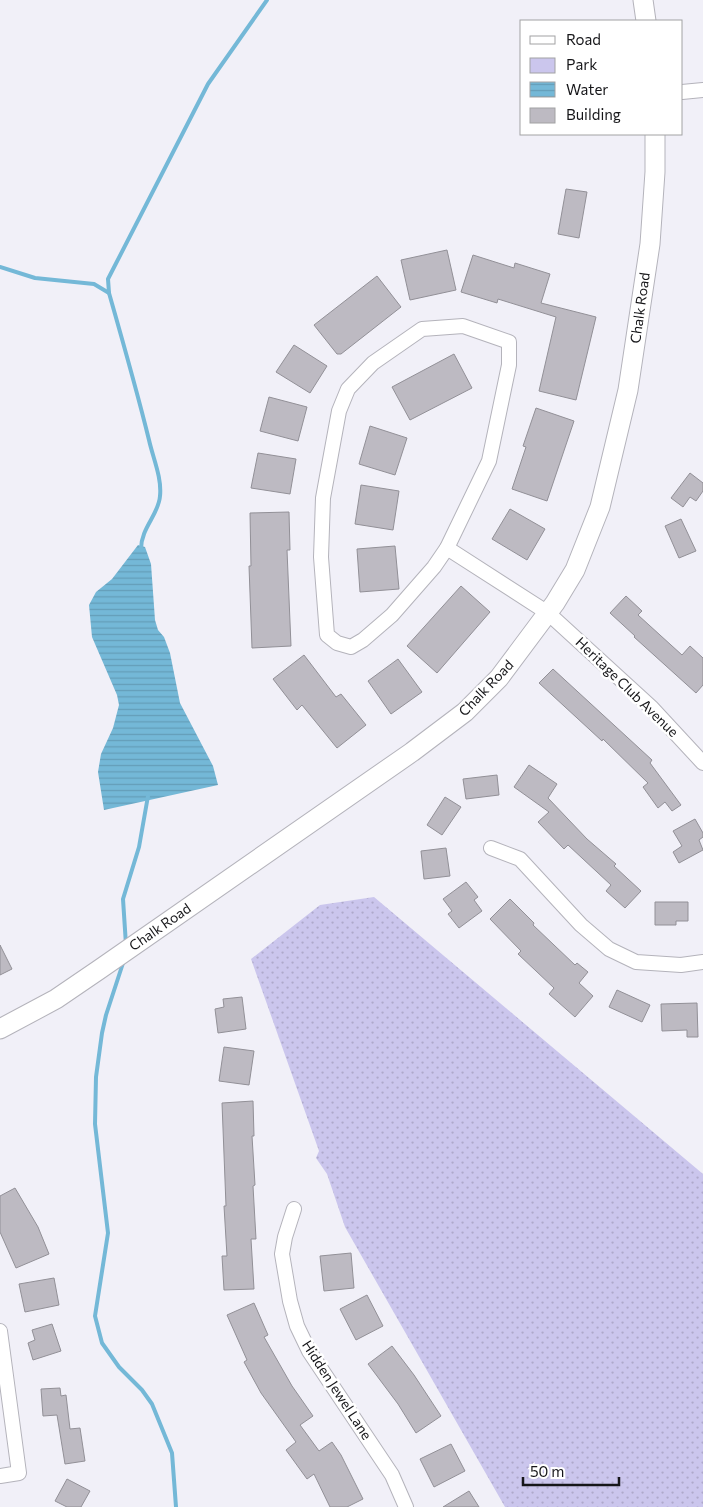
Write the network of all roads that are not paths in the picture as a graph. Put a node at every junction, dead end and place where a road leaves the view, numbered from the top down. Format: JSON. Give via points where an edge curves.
{"nodes":[{"id":1,"x":643,"y":0,"type":"edge"},
{"id":2,"x":646,"y":20,"type":"edge"},
{"id":3,"x":703,"y":90,"type":"edge"},
{"id":4,"x":683,"y":92,"type":"edge"},
{"id":5,"x":655,"y":135,"type":"edge"},
{"id":6,"x":447,"y":548,"type":"junction"},
{"id":7,"x":548,"y":614,"type":"junction"},
{"id":8,"x":703,"y":763,"type":"edge"},
{"id":9,"x":491,"y":848,"type":"dead end"},
{"id":10,"x":703,"y":962,"type":"edge"},
{"id":11,"x":0,"y":1029,"type":"edge"},
{"id":12,"x":294,"y":1209,"type":"dead end"},
{"id":13,"x":0,"y":1331,"type":"edge"},
{"id":14,"x":0,"y":1476,"type":"edge"},
{"id":15,"x":406,"y":1507,"type":"edge"}],
"edges":[{"from":1,"to":2,"type":"street"},
{"from":3,"to":4,"type":"street"},
{"from":5,"to":7,"type":"street","name":"Chalk Road","via":[[650,244],[628,390],[600,508],[575,570]]},
{"from":6,"to":6,"type":"street","via":[[392,615],[363,640],[350,647],[327,635],[321,557],[323,498],[339,411],[348,389],[373,363],[422,329],[463,326],[509,342],[509,365],[489,461]]},
{"from":6,"to":7,"type":"street","name":"Heritage Club Avenue"},
{"from":7,"to":8,"type":"street","name":"Heritage Club Avenue","via":[[652,708]]},
{"from":7,"to":11,"type":"street","name":"Chalk Road","via":[[499,678],[458,717],[412,752],[56,999]]},
{"from":9,"to":10,"type":"street","via":[[520,859],[581,925],[609,949],[636,962],[681,965]]},
{"from":12,"to":15,"type":"street","name":"Hidden Jewel Lane","via":[[282,1254],[297,1326],[309,1351],[392,1475]]},
{"from":13,"to":14,"type":"street","via":[[19,1473]]}]}
